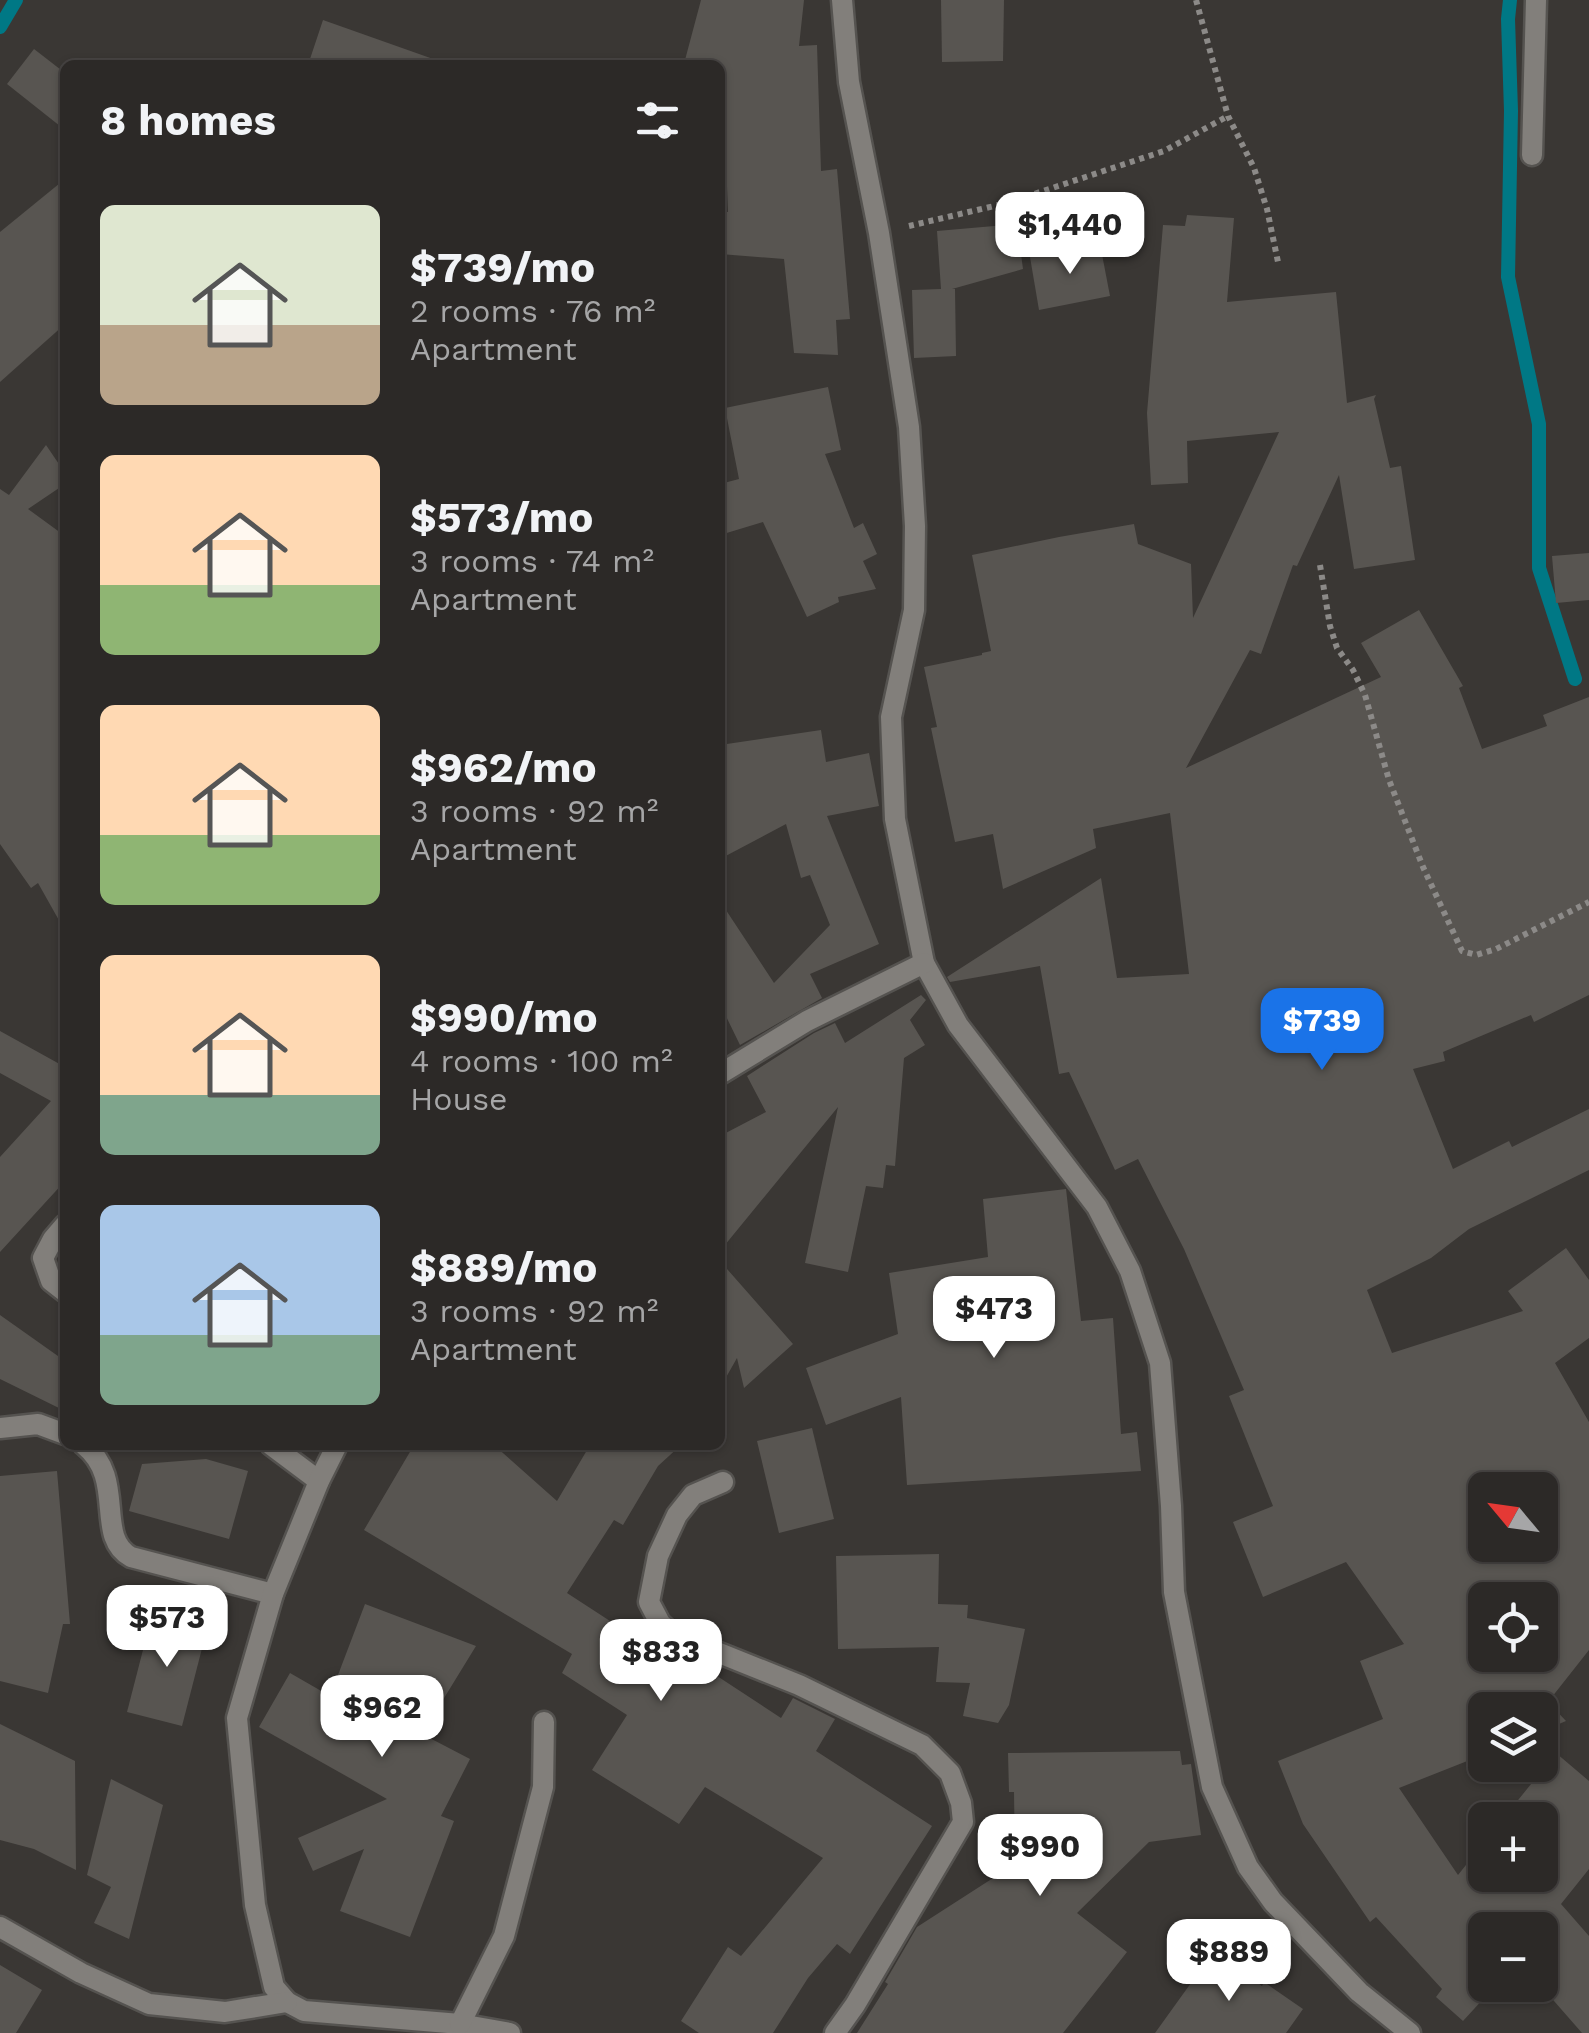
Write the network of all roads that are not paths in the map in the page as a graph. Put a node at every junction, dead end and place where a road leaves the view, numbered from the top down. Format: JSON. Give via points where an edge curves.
{"nodes":[{"id":1,"x":842,"y":0,"type":"edge"},
{"id":2,"x":1536,"y":0,"type":"edge"},
{"id":3,"x":1532,"y":155,"type":"dead end"},
{"id":4,"x":924,"y":963,"type":"junction"},
{"id":5,"x":725,"y":1071,"type":"edge"},
{"id":6,"x":60,"y":1232,"type":"edge"},
{"id":7,"x":60,"y":1288,"type":"edge"},
{"id":8,"x":0,"y":1428,"type":"edge"},
{"id":9,"x":60,"y":1432,"type":"edge"},
{"id":10,"x":90,"y":1450,"type":"edge"},
{"id":11,"x":278,"y":1450,"type":"edge"},
{"id":12,"x":334,"y":1450,"type":"edge"},
{"id":13,"x":319,"y":1481,"type":"junction"},
{"id":14,"x":723,"y":1482,"type":"dead end"},
{"id":15,"x":274,"y":1594,"type":"junction"},
{"id":16,"x":544,"y":1722,"type":"dead end"},
{"id":17,"x":0,"y":1927,"type":"edge"},
{"id":18,"x":287,"y":2002,"type":"junction"},
{"id":19,"x":460,"y":2024,"type":"junction"},
{"id":20,"x":510,"y":2033,"type":"edge"},
{"id":21,"x":836,"y":2033,"type":"edge"},
{"id":22,"x":1410,"y":2033,"type":"edge"}],
"edges":[{"from":1,"to":4,"type":"street","via":[[848,82],[909,428],[914,610],[891,717],[895,819]]},
{"from":2,"to":3,"type":"street"},
{"from":4,"to":5,"type":"street"},
{"from":4,"to":22,"type":"street","via":[[958,1024],[1098,1207],[1130,1271],[1160,1363],[1174,1592],[1212,1787],[1248,1867],[1347,1980]]},
{"from":6,"to":7,"type":"street","via":[[43,1258]]},
{"from":8,"to":9,"type":"street","via":[[38,1424]]},
{"from":10,"to":15,"type":"street","via":[[107,1476],[114,1541],[122,1552]]},
{"from":11,"to":13,"type":"street"},
{"from":12,"to":13,"type":"street"},
{"from":13,"to":15,"type":"street"},
{"from":14,"to":21,"type":"street","via":[[694,1495],[658,1556],[649,1602],[660,1623],[922,1745],[950,1773],[961,1803],[962,1822]]},
{"from":15,"to":18,"type":"street","via":[[237,1718],[255,1905],[274,1987]]},
{"from":16,"to":19,"type":"street","via":[[543,1788],[504,1936]]},
{"from":17,"to":18,"type":"street","via":[[148,2004],[225,2012]]},
{"from":18,"to":19,"type":"street","via":[[304,2012]]},
{"from":19,"to":20,"type":"street"}]}
